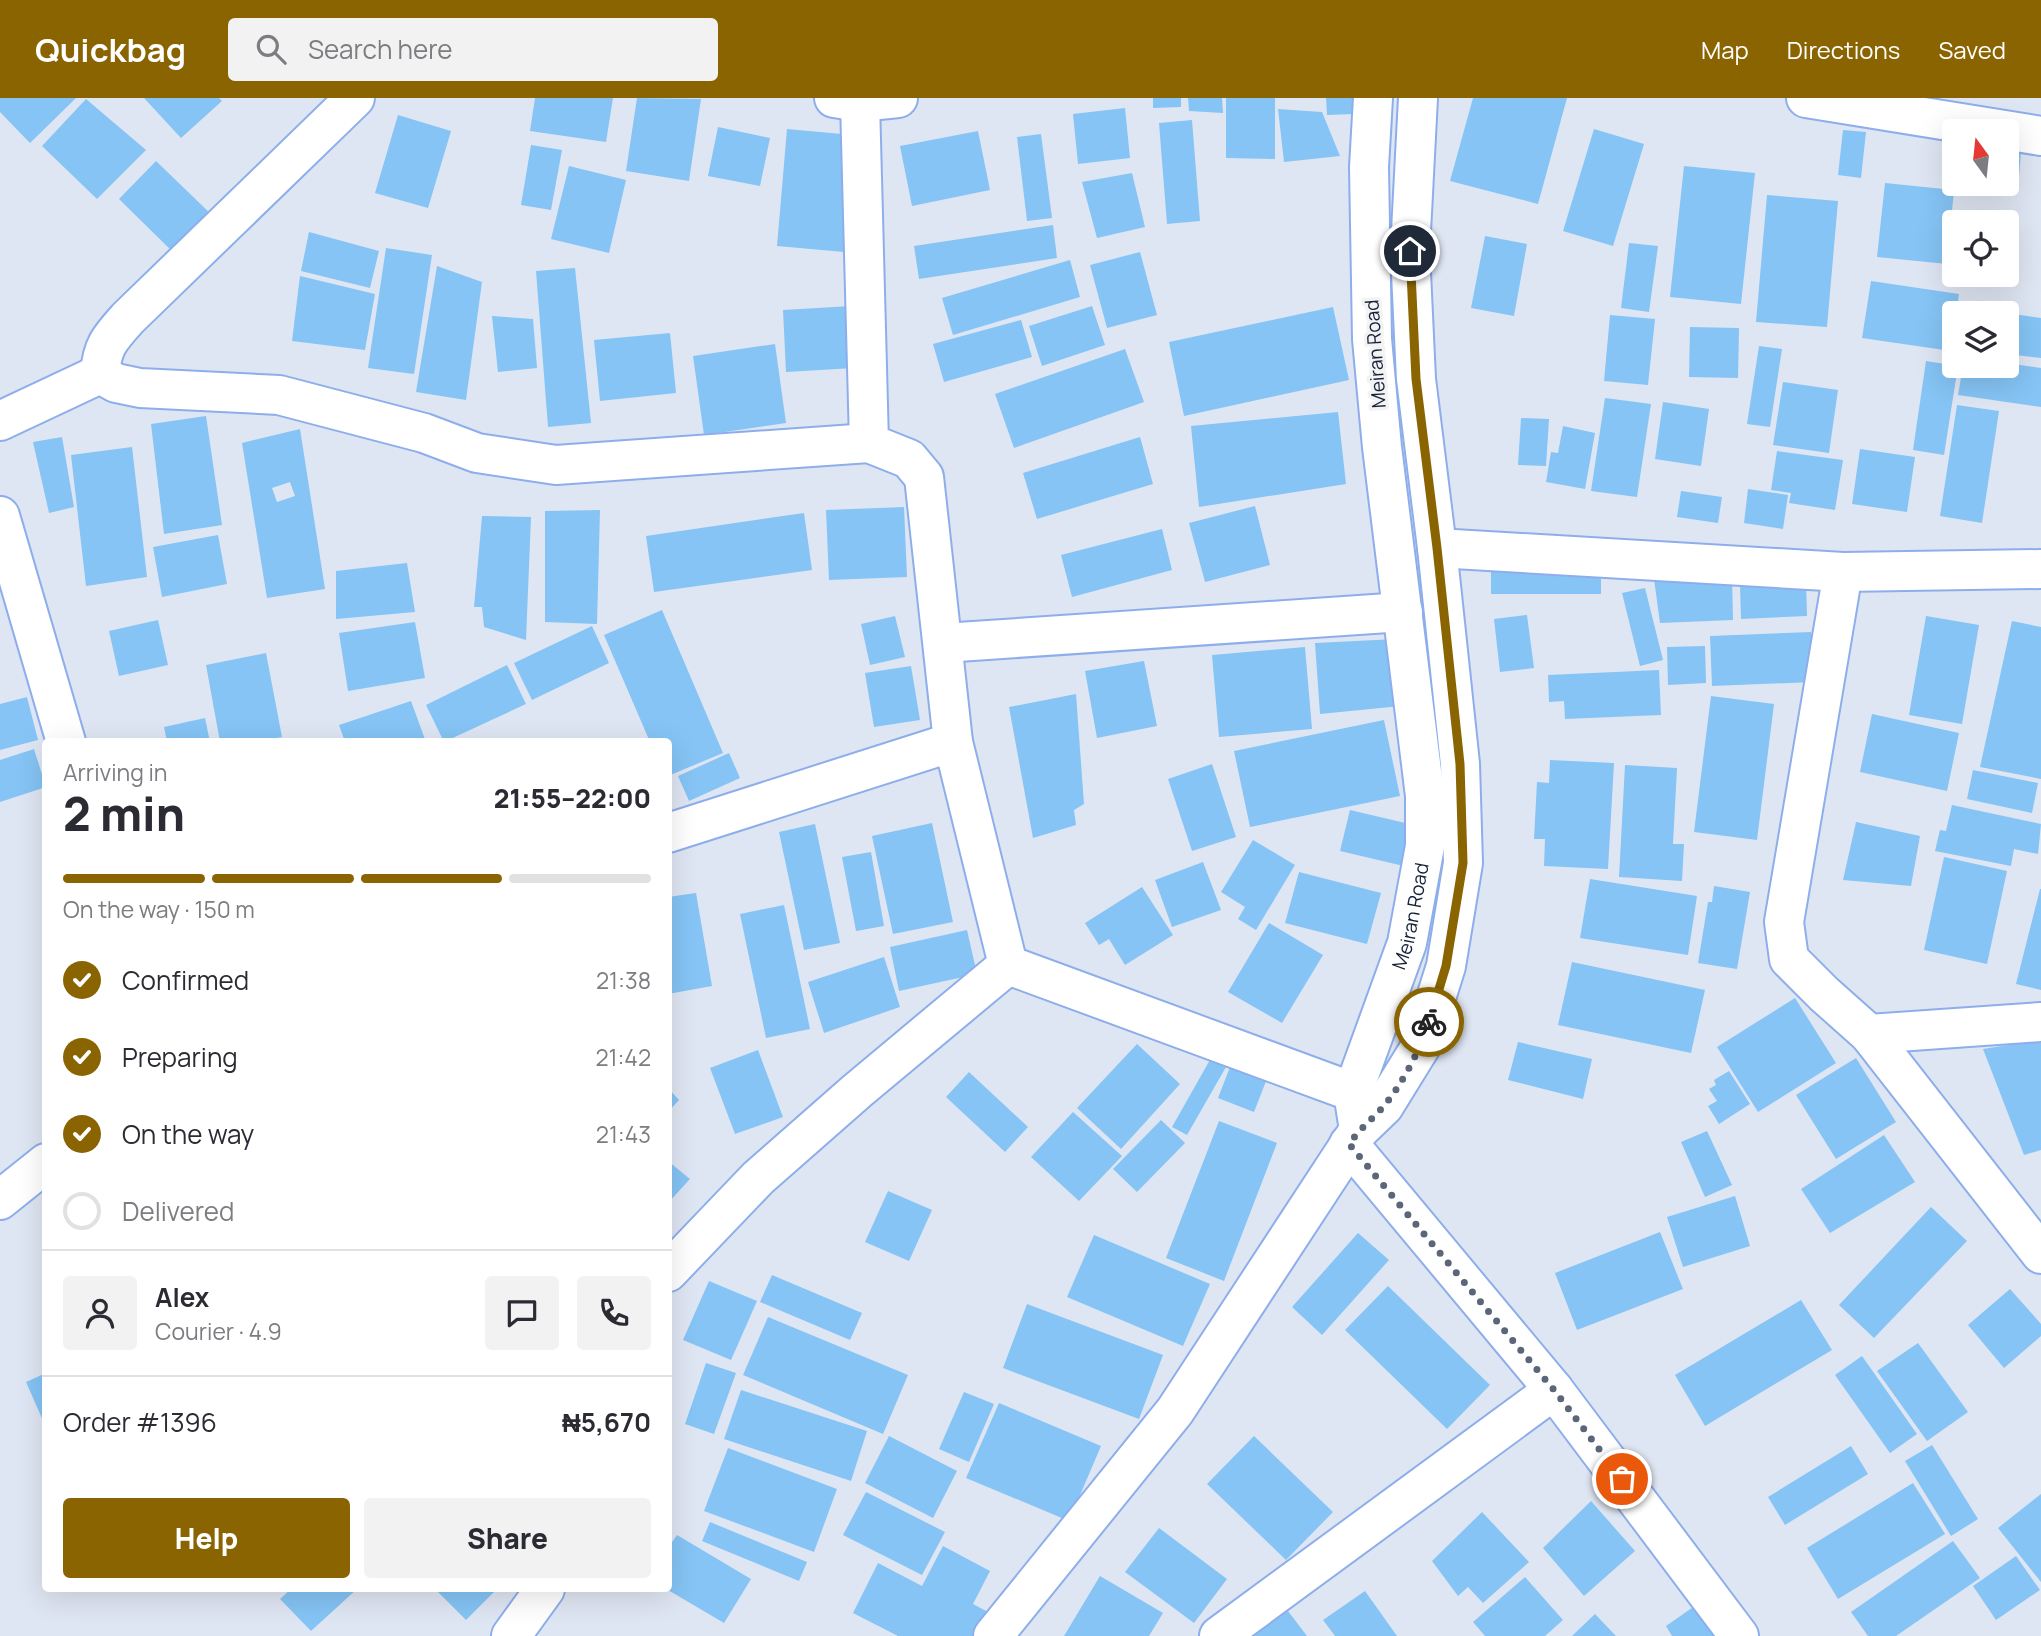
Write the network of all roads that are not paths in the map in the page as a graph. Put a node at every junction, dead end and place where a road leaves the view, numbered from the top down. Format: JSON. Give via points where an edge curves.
{"nodes":[{"id":1,"x":355,"y":98,"type":"edge"},
{"id":2,"x":898,"y":98,"type":"edge"},
{"id":3,"x":1373,"y":98,"type":"edge"},
{"id":4,"x":1418,"y":98,"type":"edge"},
{"id":5,"x":1806,"y":98,"type":"edge"},
{"id":6,"x":847,"y":100,"type":"edge"},
{"id":7,"x":1847,"y":102,"type":"edge"},
{"id":8,"x":2041,"y":136,"type":"edge"},
{"id":9,"x":100,"y":374,"type":"junction"},
{"id":10,"x":0,"y":421,"type":"edge"},
{"id":11,"x":869,"y":443,"type":"junction"},
{"id":12,"x":0,"y":516,"type":"edge"},
{"id":13,"x":1437,"y":548,"type":"junction"},
{"id":14,"x":2041,"y":569,"type":"edge"},
{"id":15,"x":1843,"y":572,"type":"junction"},
{"id":16,"x":1404,"y":612,"type":"junction"},
{"id":17,"x":943,"y":643,"type":"junction"},
{"id":18,"x":65,"y":738,"type":"edge"},
{"id":19,"x":953,"y":742,"type":"junction"},
{"id":20,"x":672,"y":832,"type":"edge"},
{"id":21,"x":1008,"y":965,"type":"junction"},
{"id":22,"x":2041,"y":1022,"type":"edge"},
{"id":23,"x":1869,"y":1034,"type":"junction"},
{"id":24,"x":1353,"y":1092,"type":"junction"},
{"id":25,"x":1354,"y":1137,"type":"junction"},
{"id":26,"x":42,"y":1167,"type":"edge"},
{"id":27,"x":0,"y":1200,"type":"edge"},
{"id":28,"x":2041,"y":1254,"type":"edge"},
{"id":29,"x":672,"y":1268,"type":"edge"},
{"id":30,"x":1554,"y":1390,"type":"junction"},
{"id":31,"x":543,"y":1592,"type":"edge"},
{"id":32,"x":511,"y":1636,"type":"edge"},
{"id":33,"x":993,"y":1636,"type":"edge"},
{"id":34,"x":1219,"y":1636,"type":"edge"},
{"id":35,"x":1739,"y":1636,"type":"edge"}],
"edges":[{"from":1,"to":9,"type":"street","via":[[128,318],[101,355]]},
{"from":2,"to":6,"type":"street"},
{"from":3,"to":16,"type":"street","name":"Meiran Road","via":[[1369,167],[1372,340]]},
{"from":4,"to":13,"type":"street","name":"Meiran Road","via":[[1410,251],[1413,328]]},
{"from":5,"to":7,"type":"street"},
{"from":6,"to":11,"type":"street"},
{"from":7,"to":8,"type":"street"},
{"from":9,"to":10,"type":"street"},
{"from":9,"to":11,"type":"street","via":[[140,388],[279,395],[424,433],[477,453],[556,465]]},
{"from":11,"to":17,"type":"street","via":[[909,459],[924,477]]},
{"from":12,"to":18,"type":"street"},
{"from":13,"to":15,"type":"street"},
{"from":13,"to":25,"type":"street","name":"Meiran Road","via":[[1460,764],[1463,863],[1446,966],[1422,1046],[1384,1106]]},
{"from":14,"to":15,"type":"street"},
{"from":15,"to":23,"type":"street","via":[[1784,922],[1789,959]]},
{"from":16,"to":17,"type":"street"},
{"from":16,"to":24,"type":"street","name":"Meiran Road","via":[[1425,796],[1425,846],[1407,943]]},
{"from":17,"to":19,"type":"street"},
{"from":19,"to":20,"type":"street"},
{"from":19,"to":21,"type":"street"},
{"from":21,"to":24,"type":"street"},
{"from":21,"to":29,"type":"street","via":[[758,1178]]},
{"from":22,"to":23,"type":"street"},
{"from":23,"to":28,"type":"street"},
{"from":24,"to":25,"type":"street","name":"Meiran Road"},
{"from":25,"to":30,"type":"street"},
{"from":25,"to":33,"type":"street","via":[[1175,1411]]},
{"from":26,"to":27,"type":"street"},
{"from":30,"to":34,"type":"street"},
{"from":30,"to":35,"type":"street"},
{"from":31,"to":32,"type":"street"}]}
